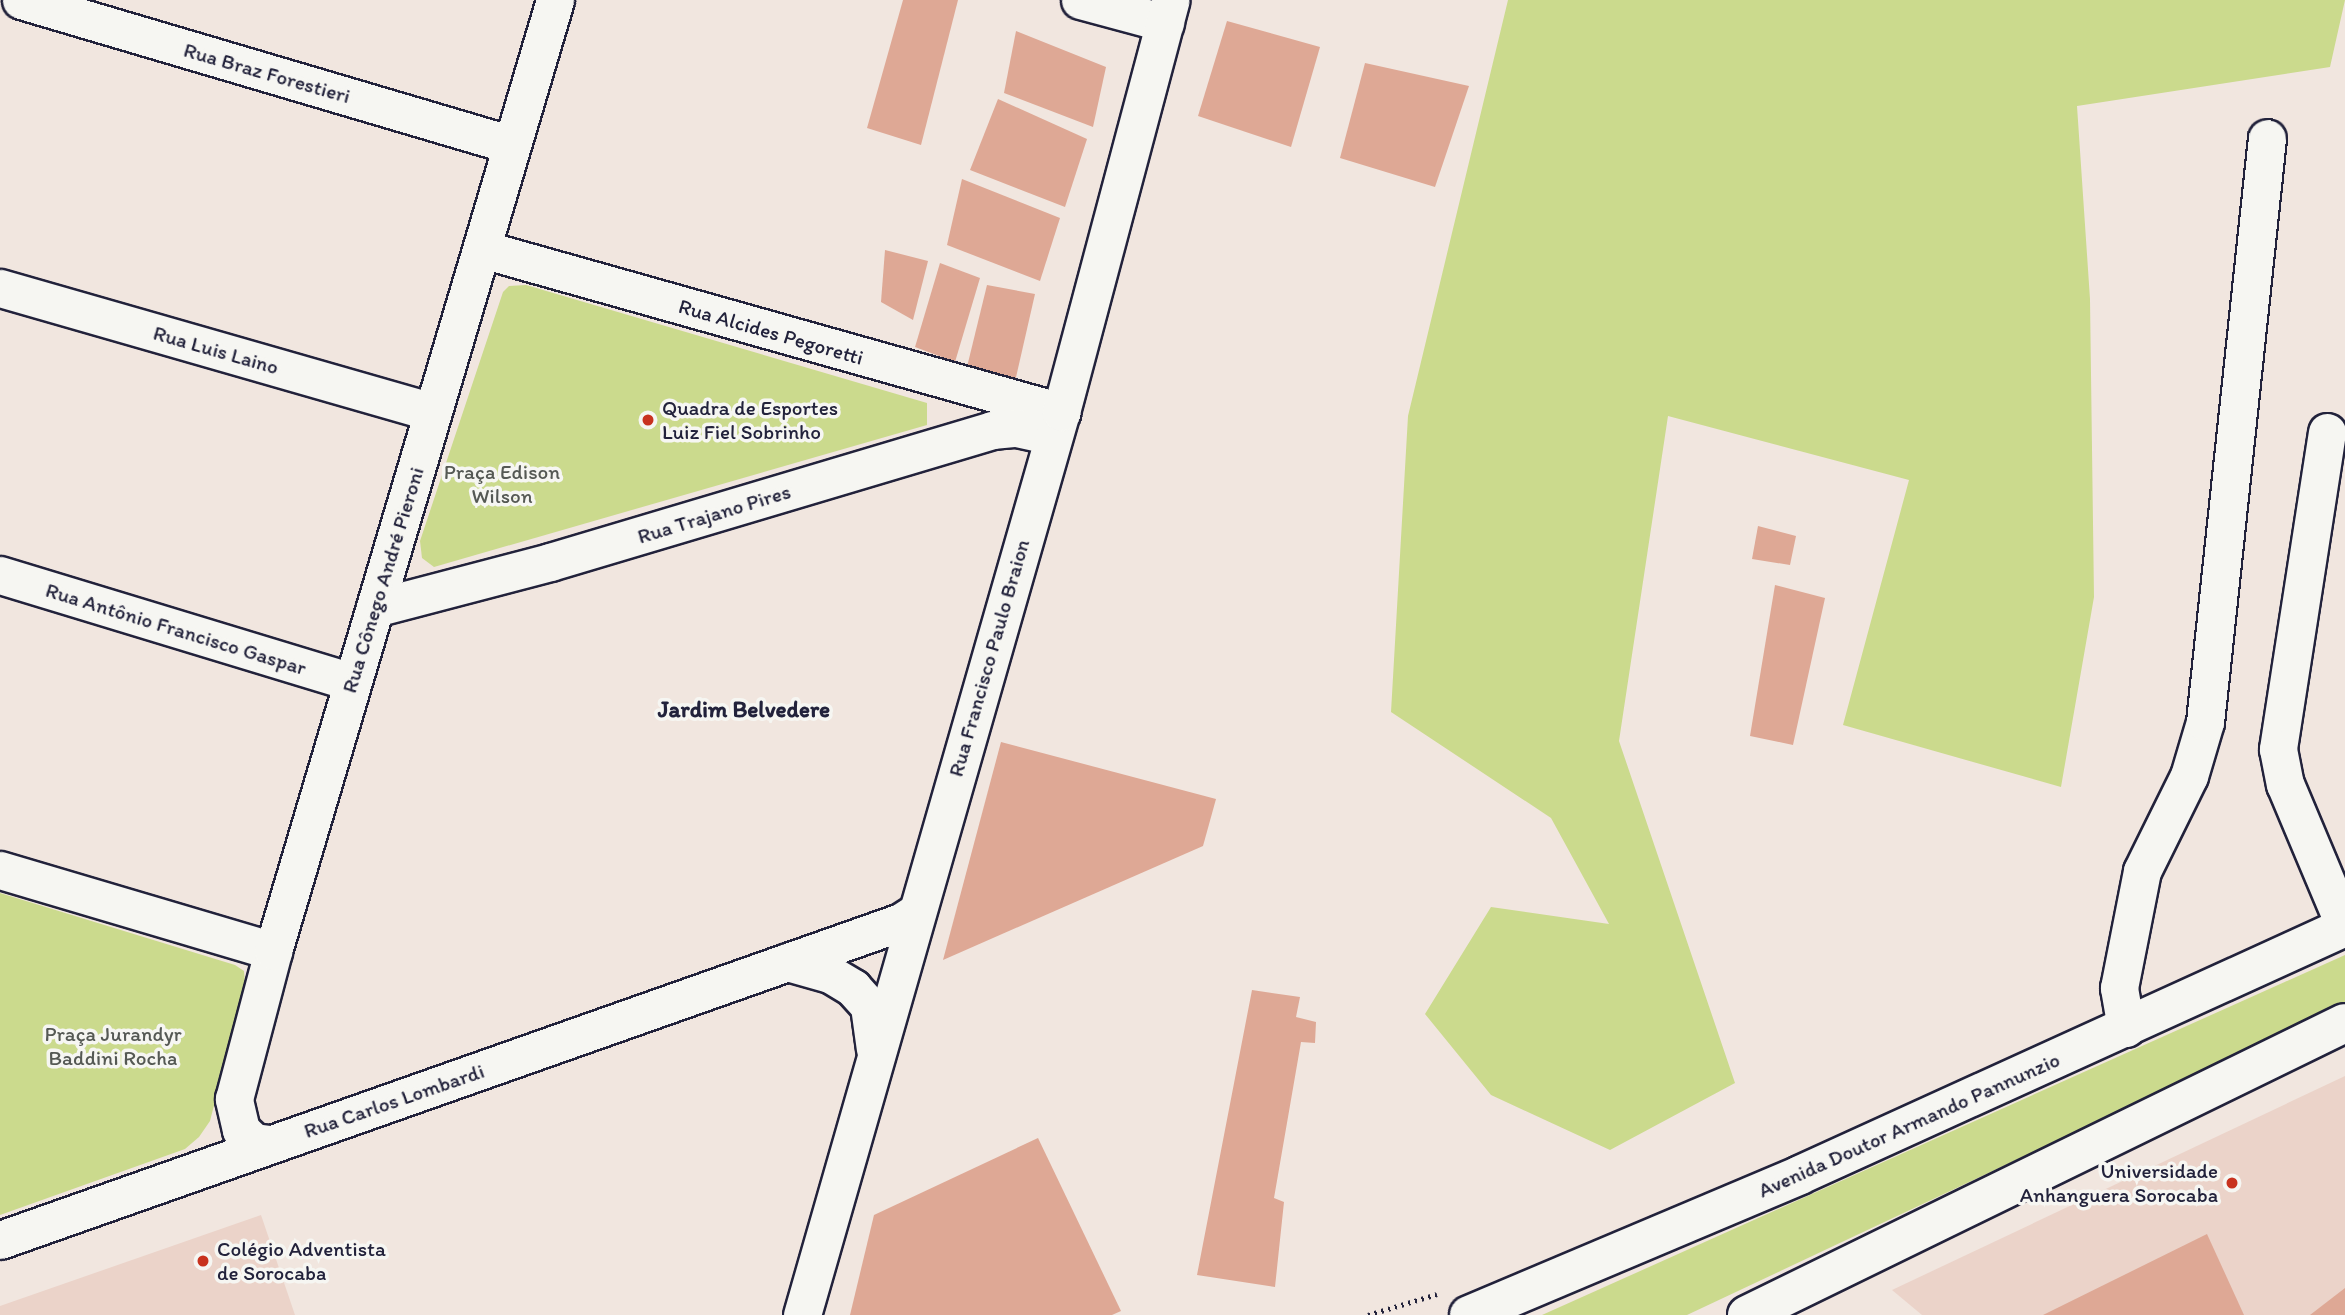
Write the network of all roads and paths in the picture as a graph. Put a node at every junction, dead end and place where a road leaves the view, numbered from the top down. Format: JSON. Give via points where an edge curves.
{"nodes":[{"id":1,"x":22,"y":0,"type":"edge"},
{"id":2,"x":555,"y":0,"type":"edge"},
{"id":3,"x":1080,"y":0,"type":"edge"},
{"id":4,"x":1168,"y":11,"type":"edge"},
{"id":5,"x":2267,"y":138,"type":"dead end"},
{"id":6,"x":512,"y":145,"type":"junction"},
{"id":7,"x":482,"y":249,"type":"junction"},
{"id":8,"x":0,"y":288,"type":"edge"},
{"id":9,"x":433,"y":412,"type":"junction"},
{"id":10,"x":1057,"y":424,"type":"junction"},
{"id":11,"x":2327,"y":432,"type":"dead end"},
{"id":12,"x":0,"y":575,"type":"edge"},
{"id":13,"x":375,"y":608,"type":"junction"},
{"id":14,"x":352,"y":682,"type":"junction"},
{"id":15,"x":0,"y":870,"type":"edge"},
{"id":16,"x":915,"y":913,"type":"junction"},
{"id":17,"x":2345,"y":927,"type":"edge"},
{"id":18,"x":273,"y":951,"type":"junction"},
{"id":19,"x":787,"y":962,"type":"junction"},
{"id":20,"x":2345,"y":1023,"type":"edge"},
{"id":21,"x":2126,"y":1028,"type":"junction"},
{"id":22,"x":875,"y":1062,"type":"junction"},
{"id":23,"x":270,"y":1144,"type":"junction"},
{"id":24,"x":0,"y":1241,"type":"edge"},
{"id":25,"x":802,"y":1315,"type":"edge"},
{"id":26,"x":1469,"y":1315,"type":"edge"},
{"id":27,"x":1747,"y":1315,"type":"edge"}],
"edges":[{"from":1,"to":6,"type":"street","name":"Rua Braz Forestieri"},
{"from":2,"to":6,"type":"street","name":"Rua Cônego André Pieroni"},
{"from":3,"to":4,"type":"street"},
{"from":4,"to":10,"type":"street","name":"Rua Francisco Paulo Braion"},
{"from":5,"to":21,"type":"street","via":[[2205,722],[2189,776],[2142,871],[2119,988]]},
{"from":6,"to":7,"type":"street","name":"Rua Cônego André Pieroni"},
{"from":7,"to":9,"type":"street","name":"Rua Cônego André Pieroni"},
{"from":7,"to":10,"type":"street","name":"Rua Alcides Pegoretti"},
{"from":8,"to":9,"type":"street","name":"Rua Luis Laino"},
{"from":9,"to":13,"type":"street","name":"Rua Cônego André Pieroni"},
{"from":10,"to":13,"type":"street","name":"Rua Trajano Pires","via":[[992,430],[550,562]]},
{"from":10,"to":16,"type":"street","name":"Rua Francisco Paulo Braion"},
{"from":11,"to":17,"type":"street","via":[[2278,749],[2285,784]]},
{"from":12,"to":14,"type":"street","name":"Rua Antônio Francisco Gaspar"},
{"from":13,"to":14,"type":"street","name":"Rua Cônego André Pieroni"},
{"from":14,"to":18,"type":"street","name":"Rua Cônego André Pieroni"},
{"from":15,"to":18,"type":"street"},
{"from":16,"to":19,"type":"street","name":"Rua Carlos Lombardi"},
{"from":16,"to":22,"type":"street","name":"Rua Francisco Paulo Braion"},
{"from":17,"to":21,"type":"main road","name":"Avenida Doutor Armando Pannunzio"},
{"from":18,"to":23,"type":"street","name":"Rua Cônego André Pieroni","via":[[234,1099],[242,1130],[254,1142]]},
{"from":19,"to":22,"type":"street","via":[[830,974],[869,1006]]},
{"from":19,"to":23,"type":"street","name":"Rua Carlos Lombardi"},
{"from":20,"to":27,"type":"main road"},
{"from":21,"to":26,"type":"main road","name":"Avenida Doutor Armando Pannunzio","via":[[1563,1279]]},
{"from":22,"to":25,"type":"street","name":"Rua Francisco Paulo Braion"},
{"from":23,"to":24,"type":"street","name":"Rua Carlos Lombardi"}]}
